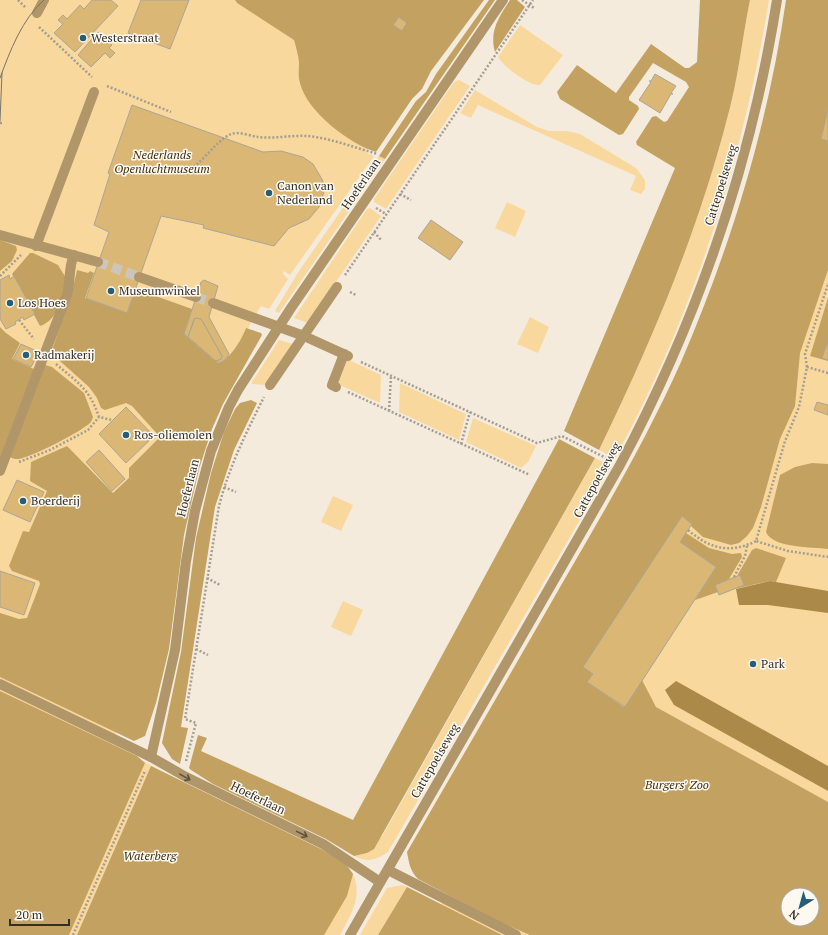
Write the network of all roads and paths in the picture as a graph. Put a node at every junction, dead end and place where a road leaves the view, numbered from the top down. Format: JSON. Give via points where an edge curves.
{"nodes":[{"id":1,"x":44,"y":0,"type":"edge"},
{"id":2,"x":503,"y":0,"type":"edge"},
{"id":3,"x":522,"y":0,"type":"edge"},
{"id":4,"x":533,"y":0,"type":"edge"},
{"id":5,"x":777,"y":0,"type":"edge"},
{"id":6,"x":530,"y":5,"type":"junction"},
{"id":7,"x":534,"y":8,"type":"dead end"},
{"id":8,"x":37,"y":13,"type":"dead end"},
{"id":9,"x":43,"y":33,"type":"dead end"},
{"id":10,"x":98,"y":82,"type":"dead end"},
{"id":11,"x":104,"y":85,"type":"dead end"},
{"id":12,"x":94,"y":92,"type":"dead end"},
{"id":13,"x":171,"y":112,"type":"dead end"},
{"id":14,"x":378,"y":154,"type":"dead end"},
{"id":15,"x":179,"y":173,"type":"dead end"},
{"id":16,"x":400,"y":194,"type":"junction"},
{"id":17,"x":411,"y":200,"type":"dead end"},
{"id":18,"x":374,"y":232,"type":"junction"},
{"id":19,"x":0,"y":235,"type":"edge"},
{"id":20,"x":382,"y":240,"type":"dead end"},
{"id":21,"x":33,"y":245,"type":"junction"},
{"id":22,"x":74,"y":255,"type":"junction"},
{"id":23,"x":98,"y":262,"type":"tunnel mouth"},
{"id":24,"x":0,"y":276,"type":"edge"},
{"id":25,"x":139,"y":277,"type":"tunnel mouth"},
{"id":26,"x":828,"y":284,"type":"edge"},
{"id":27,"x":337,"y":287,"type":"joint"},
{"id":28,"x":196,"y":297,"type":"tunnel mouth"},
{"id":29,"x":213,"y":303,"type":"tunnel mouth"},
{"id":30,"x":19,"y":320,"type":"dead end"},
{"id":31,"x":279,"y":327,"type":"junction"},
{"id":32,"x":304,"y":336,"type":"junction"},
{"id":33,"x":45,"y":353,"type":"junction"},
{"id":34,"x":346,"y":355,"type":"junction"},
{"id":35,"x":807,"y":367,"type":"junction"},
{"id":36,"x":828,"y":373,"type":"edge"},
{"id":37,"x":391,"y":376,"type":"junction"},
{"id":38,"x":270,"y":385,"type":"joint"},
{"id":39,"x":336,"y":387,"type":"joint"},
{"id":40,"x":389,"y":411,"type":"junction"},
{"id":41,"x":470,"y":412,"type":"junction"},
{"id":42,"x":99,"y":417,"type":"junction"},
{"id":43,"x":112,"y":420,"type":"dead end"},
{"id":44,"x":461,"y":444,"type":"junction"},
{"id":45,"x":597,"y":453,"type":"dead end"},
{"id":46,"x":4,"y":460,"type":"junction"},
{"id":47,"x":0,"y":471,"type":"edge"},
{"id":48,"x":530,"y":475,"type":"dead end"},
{"id":49,"x":224,"y":487,"type":"junction"},
{"id":50,"x":236,"y":492,"type":"dead end"},
{"id":51,"x":688,"y":530,"type":"dead end"},
{"id":52,"x":756,"y":541,"type":"junction"},
{"id":53,"x":747,"y":546,"type":"junction"},
{"id":54,"x":828,"y":557,"type":"edge"},
{"id":55,"x":734,"y":577,"type":"dead end"},
{"id":56,"x":207,"y":578,"type":"junction"},
{"id":57,"x":220,"y":585,"type":"dead end"},
{"id":58,"x":196,"y":649,"type":"junction"},
{"id":59,"x":208,"y":655,"type":"dead end"},
{"id":60,"x":0,"y":684,"type":"edge"},
{"id":61,"x":151,"y":756,"type":"junction"},
{"id":62,"x":186,"y":778,"type":"junction"},
{"id":63,"x":388,"y":870,"type":"junction"},
{"id":64,"x":380,"y":882,"type":"junction"},
{"id":65,"x":73,"y":935,"type":"edge"},
{"id":66,"x":350,"y":935,"type":"edge"},
{"id":67,"x":516,"y":935,"type":"edge"}],
"edges":[{"from":1,"to":8,"type":"street"},
{"from":2,"to":31,"type":"street","name":"Hoeferlaan"},
{"from":3,"to":6,"type":"path"},
{"from":4,"to":6,"type":"path"},
{"from":5,"to":63,"type":"street","name":"Cattepoelseweg","via":[[761,86],[744,156],[703,286],[671,360],[620,465]]},
{"from":6,"to":7,"type":"path"},
{"from":6,"to":16,"type":"path"},
{"from":9,"to":10,"type":"path"},
{"from":11,"to":13,"type":"path"},
{"from":12,"to":21,"type":"street"},
{"from":14,"to":15,"type":"path","via":[[307,136],[271,138],[237,133],[229,136],[204,156],[190,171]]},
{"from":16,"to":17,"type":"path"},
{"from":16,"to":18,"type":"path"},
{"from":18,"to":20,"type":"path"},
{"from":18,"to":27,"type":"path"},
{"from":19,"to":21,"type":"street"},
{"from":21,"to":22,"type":"street"},
{"from":21,"to":24,"type":"path"},
{"from":22,"to":23,"type":"street"},
{"from":22,"to":33,"type":"street","via":[[69,266],[67,295]]},
{"from":25,"to":28,"type":"street"},
{"from":26,"to":35,"type":"path","via":[[805,354]]},
{"from":27,"to":32,"type":"street"},
{"from":29,"to":31,"type":"street"},
{"from":30,"to":33,"type":"path"},
{"from":31,"to":32,"type":"street"},
{"from":31,"to":61,"type":"street","name":"Hoeferlaan","via":[[238,390],[218,430],[211,451],[190,536],[175,650]]},
{"from":32,"to":34,"type":"street"},
{"from":32,"to":38,"type":"street"},
{"from":33,"to":42,"type":"path","via":[[87,390]]},
{"from":33,"to":46,"type":"street"},
{"from":34,"to":37,"type":"path"},
{"from":34,"to":39,"type":"street","via":[[332,385]]},
{"from":35,"to":36,"type":"path"},
{"from":35,"to":52,"type":"path","via":[[799,407],[783,447]]},
{"from":37,"to":40,"type":"path"},
{"from":37,"to":41,"type":"path"},
{"from":38,"to":49,"type":"path","via":[[236,452]]},
{"from":39,"to":40,"type":"path"},
{"from":40,"to":44,"type":"path"},
{"from":41,"to":44,"type":"path"},
{"from":41,"to":45,"type":"path","via":[[537,443],[562,436]]},
{"from":42,"to":43,"type":"path"},
{"from":42,"to":46,"type":"path","via":[[88,430],[50,450],[22,461]]},
{"from":44,"to":48,"type":"path"},
{"from":46,"to":47,"type":"street"},
{"from":49,"to":50,"type":"path"},
{"from":49,"to":56,"type":"path"},
{"from":51,"to":53,"type":"path","via":[[701,542],[711,545],[732,549]]},
{"from":52,"to":53,"type":"path"},
{"from":52,"to":54,"type":"path","via":[[788,551]]},
{"from":53,"to":55,"type":"path","via":[[745,556]]},
{"from":56,"to":57,"type":"path"},
{"from":56,"to":58,"type":"path"},
{"from":58,"to":59,"type":"path"},
{"from":58,"to":62,"type":"path","via":[[185,719],[196,723],[185,767]]},
{"from":60,"to":61,"type":"street"},
{"from":61,"to":62,"type":"street","name":"Hoeferlaan","one_way":true},
{"from":61,"to":65,"type":"path"},
{"from":62,"to":64,"type":"street","name":"Hoeferlaan","one_way":true,"via":[[323,844]]},
{"from":63,"to":64,"type":"street","name":"Cattepoelseweg"},
{"from":63,"to":67,"type":"street"},
{"from":64,"to":66,"type":"street","name":"Cattepoelseweg"}]}
